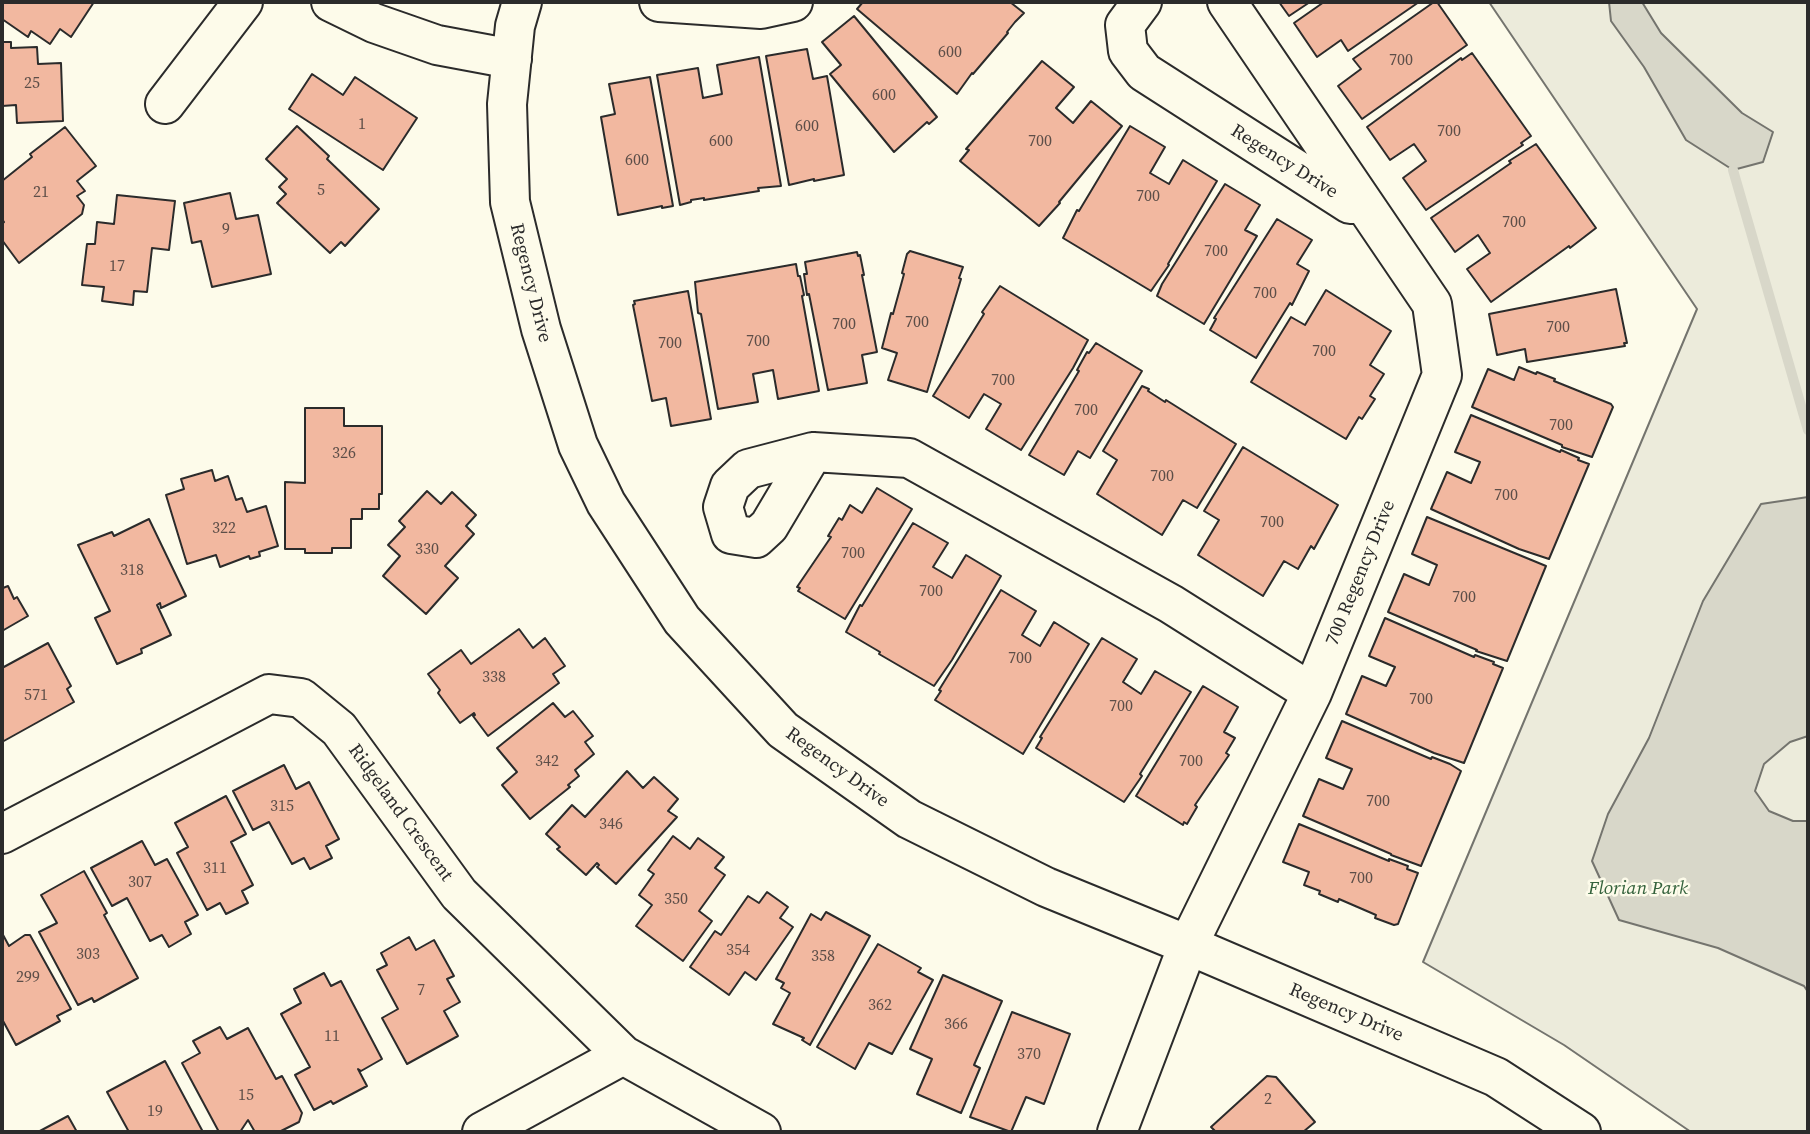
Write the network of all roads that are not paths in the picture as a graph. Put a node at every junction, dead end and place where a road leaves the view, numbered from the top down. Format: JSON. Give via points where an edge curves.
{"nodes":[{"id":1,"x":243,"y":2,"type":"edge"},
{"id":2,"x":331,"y":2,"type":"edge"},
{"id":3,"x":522,"y":2,"type":"edge"},
{"id":4,"x":659,"y":2,"type":"edge"},
{"id":5,"x":793,"y":2,"type":"edge"},
{"id":6,"x":1142,"y":2,"type":"edge"},
{"id":7,"x":1227,"y":2,"type":"edge"},
{"id":8,"x":512,"y":59,"type":"junction"},
{"id":9,"x":165,"y":104,"type":"dead end"},
{"id":10,"x":1362,"y":203,"type":"junction"},
{"id":11,"x":813,"y":452,"type":"dead end"},
{"id":12,"x":1312,"y":693,"type":"junction"},
{"id":13,"x":2,"y":834,"type":"edge"},
{"id":14,"x":1188,"y":945,"type":"junction"},
{"id":15,"x":623,"y":1055,"type":"junction"},
{"id":16,"x":482,"y":1132,"type":"edge"},
{"id":17,"x":761,"y":1132,"type":"edge"},
{"id":18,"x":1117,"y":1132,"type":"edge"},
{"id":19,"x":1581,"y":1132,"type":"edge"}],
"edges":[{"from":1,"to":9,"type":"street"},
{"from":2,"to":8,"type":"street","via":[[437,45]]},
{"from":3,"to":8,"type":"street","name":"Regency Drive"},
{"from":4,"to":5,"type":"street","via":[[761,9]]},
{"from":6,"to":10,"type":"street","name":"Regency Drive","via":[[1125,25],[1128,51],[1144,72],[1350,204]]},
{"from":7,"to":10,"type":"street","name":"Regency Drive"},
{"from":8,"to":14,"type":"street","name":"Regency Drive","via":[[507,104],[510,202],[541,329],[578,445],[606,503],[682,620],[783,730],[909,819],[1046,887]]},
{"from":10,"to":12,"type":"street","name":"700 Regency Drive","via":[[1432,303],[1443,375]]},
{"from":11,"to":12,"type":"street","via":[[909,458],[1171,604]]},
{"from":12,"to":14,"type":"street","name":"700 Regency Drive"},
{"from":13,"to":15,"type":"street","name":"Ridgeland Crescent","via":[[270,694],[301,698],[339,729],[459,894]]},
{"from":14,"to":18,"type":"street"},
{"from":14,"to":19,"type":"street","name":"Regency Drive","via":[[1496,1077]]},
{"from":15,"to":16,"type":"street"},
{"from":15,"to":17,"type":"street","name":"Ridgeland Crescent"}]}
